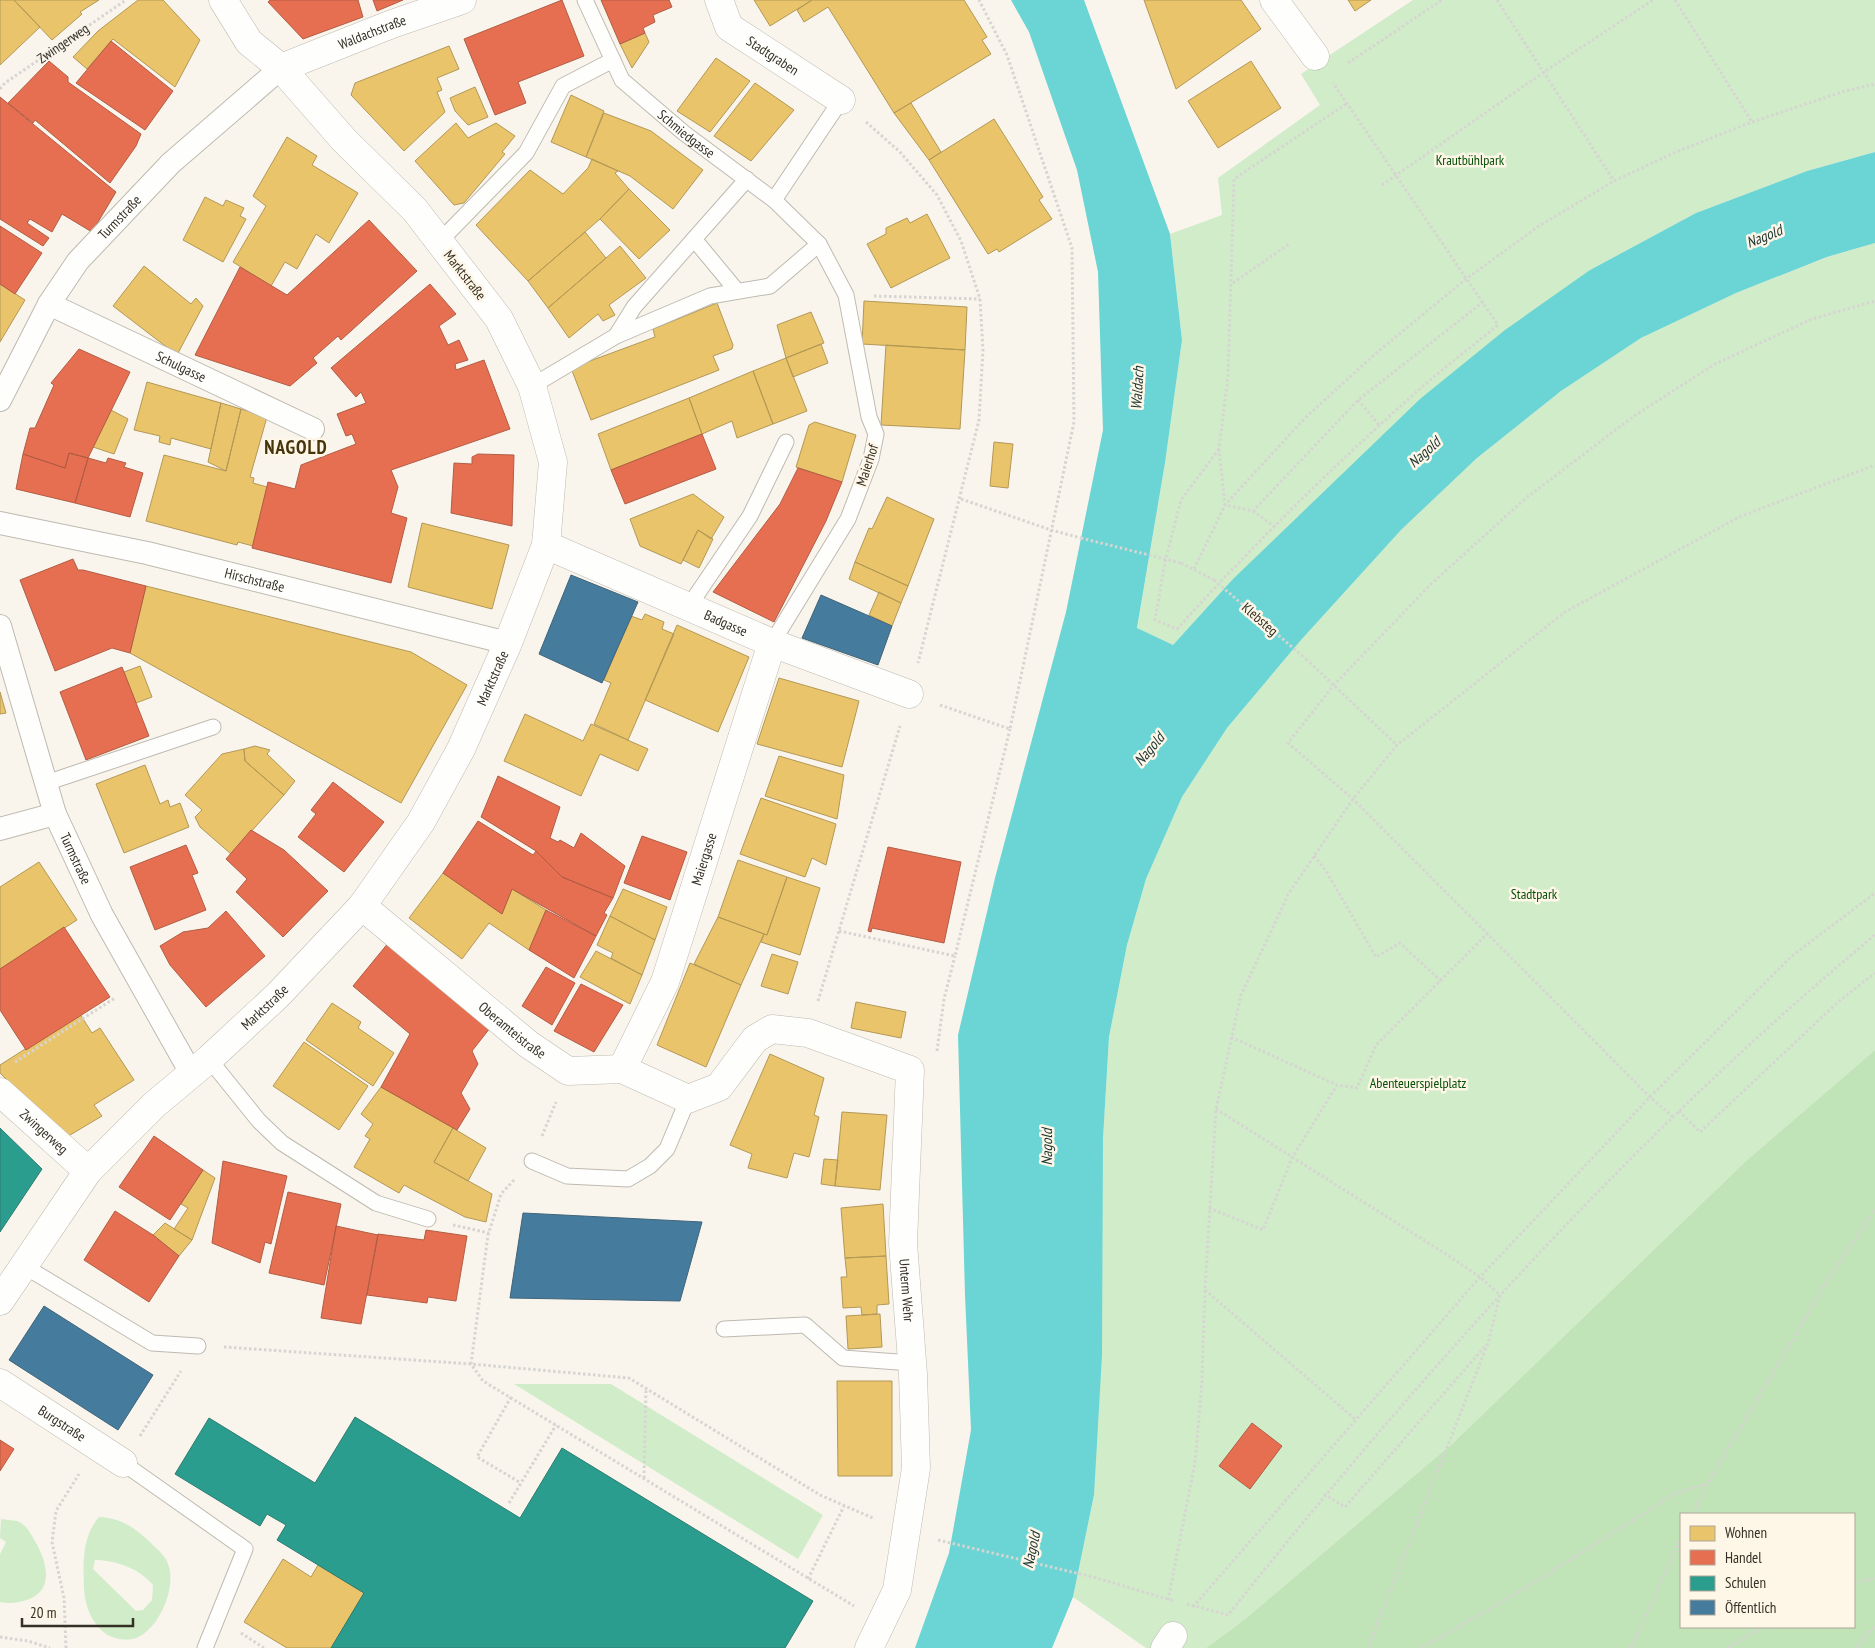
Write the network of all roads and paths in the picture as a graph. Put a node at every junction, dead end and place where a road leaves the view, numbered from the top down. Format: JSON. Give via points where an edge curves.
{"nodes":[{"id":1,"x":126,"y":0,"type":"edge"},
{"id":2,"x":223,"y":0,"type":"edge"},
{"id":3,"x":462,"y":0,"type":"edge"},
{"id":4,"x":585,"y":0,"type":"edge"},
{"id":5,"x":719,"y":0,"type":"edge"},
{"id":6,"x":979,"y":0,"type":"edge"},
{"id":7,"x":1274,"y":0,"type":"edge"},
{"id":8,"x":1442,"y":0,"type":"edge"},
{"id":9,"x":1497,"y":0,"type":"edge"},
{"id":10,"x":1653,"y":0,"type":"edge"},
{"id":11,"x":1675,"y":0,"type":"edge"},
{"id":12,"x":613,"y":60,"type":"junction"},
{"id":13,"x":1322,"y":66,"type":"junction"},
{"id":14,"x":281,"y":68,"type":"junction"},
{"id":15,"x":1544,"y":72,"type":"junction"},
{"id":16,"x":1875,"y":84,"type":"edge"},
{"id":17,"x":0,"y":89,"type":"edge"},
{"id":18,"x":841,"y":100,"type":"junction"},
{"id":19,"x":1346,"y":104,"type":"junction"},
{"id":20,"x":1752,"y":122,"type":"junction"},
{"id":21,"x":1395,"y":175,"type":"junction"},
{"id":22,"x":747,"y":179,"type":"junction"},
{"id":23,"x":1614,"y":181,"type":"junction"},
{"id":24,"x":1382,"y":185,"type":"dead end"},
{"id":25,"x":774,"y":200,"type":"junction"},
{"id":26,"x":694,"y":239,"type":"junction"},
{"id":27,"x":439,"y":242,"type":"junction"},
{"id":28,"x":819,"y":244,"type":"junction"},
{"id":29,"x":1289,"y":244,"type":"dead end"},
{"id":30,"x":1466,"y":279,"type":"junction"},
{"id":31,"x":1233,"y":284,"type":"junction"},
{"id":32,"x":737,"y":292,"type":"junction"},
{"id":33,"x":846,"y":295,"type":"junction"},
{"id":34,"x":980,"y":299,"type":"junction"},
{"id":35,"x":1875,"y":301,"type":"edge"},
{"id":36,"x":1483,"y":302,"type":"junction"},
{"id":37,"x":49,"y":304,"type":"junction"},
{"id":38,"x":616,"y":336,"type":"junction"},
{"id":39,"x":532,"y":386,"type":"junction"},
{"id":40,"x":0,"y":400,"type":"edge"},
{"id":41,"x":1358,"y":400,"type":"junction"},
{"id":42,"x":1380,"y":426,"type":"junction"},
{"id":43,"x":313,"y":430,"type":"dead end"},
{"id":44,"x":786,"y":442,"type":"dead end"},
{"id":45,"x":1219,"y":449,"type":"junction"},
{"id":46,"x":1875,"y":465,"type":"edge"},
{"id":47,"x":960,"y":499,"type":"junction"},
{"id":48,"x":1225,"y":505,"type":"junction"},
{"id":49,"x":1253,"y":511,"type":"junction"},
{"id":50,"x":0,"y":523,"type":"edge"},
{"id":51,"x":1275,"y":527,"type":"junction"},
{"id":52,"x":1052,"y":530,"type":"junction"},
{"id":53,"x":546,"y":545,"type":"junction"},
{"id":54,"x":1194,"y":569,"type":"junction"},
{"id":55,"x":689,"y":606,"type":"junction"},
{"id":56,"x":0,"y":626,"type":"edge"},
{"id":57,"x":508,"y":643,"type":"junction"},
{"id":58,"x":772,"y":643,"type":"junction"},
{"id":59,"x":1334,"y":685,"type":"junction"},
{"id":60,"x":909,"y":694,"type":"junction"},
{"id":61,"x":213,"y":728,"type":"dead end"},
{"id":62,"x":1010,"y":729,"type":"junction"},
{"id":63,"x":1397,"y":745,"type":"junction"},
{"id":64,"x":46,"y":783,"type":"junction"},
{"id":65,"x":1353,"y":799,"type":"junction"},
{"id":66,"x":55,"y":814,"type":"junction"},
{"id":67,"x":0,"y":829,"type":"edge"},
{"id":68,"x":1314,"y":856,"type":"junction"},
{"id":69,"x":1875,"y":893,"type":"edge"},
{"id":70,"x":362,"y":906,"type":"junction"},
{"id":71,"x":839,"y":931,"type":"junction"},
{"id":72,"x":1488,"y":933,"type":"junction"},
{"id":73,"x":1875,"y":935,"type":"edge"},
{"id":74,"x":1875,"y":973,"type":"edge"},
{"id":75,"x":1441,"y":981,"type":"junction"},
{"id":76,"x":140,"y":982,"type":"junction"},
{"id":77,"x":808,"y":1033,"type":"junction"},
{"id":78,"x":1231,"y":1038,"type":"junction"},
{"id":79,"x":200,"y":1066,"type":"junction"},
{"id":80,"x":622,"y":1068,"type":"junction"},
{"id":81,"x":568,"y":1071,"type":"junction"},
{"id":82,"x":4,"y":1079,"type":"edge"},
{"id":83,"x":1337,"y":1085,"type":"junction"},
{"id":84,"x":1650,"y":1096,"type":"junction"},
{"id":85,"x":688,"y":1099,"type":"junction"},
{"id":86,"x":1216,"y":1109,"type":"junction"},
{"id":87,"x":1679,"y":1111,"type":"junction"},
{"id":88,"x":1673,"y":1117,"type":"junction"},
{"id":89,"x":1292,"y":1158,"type":"junction"},
{"id":90,"x":532,"y":1161,"type":"junction"},
{"id":91,"x":88,"y":1171,"type":"junction"},
{"id":92,"x":1209,"y":1208,"type":"junction"},
{"id":93,"x":1875,"y":1209,"type":"edge"},
{"id":94,"x":428,"y":1219,"type":"joint"},
{"id":95,"x":488,"y":1233,"type":"junction"},
{"id":96,"x":24,"y":1266,"type":"junction"},
{"id":97,"x":1480,"y":1277,"type":"junction"},
{"id":98,"x":1205,"y":1290,"type":"junction"},
{"id":99,"x":1500,"y":1295,"type":"junction"},
{"id":100,"x":0,"y":1301,"type":"edge"},
{"id":101,"x":724,"y":1330,"type":"dead end"},
{"id":102,"x":1488,"y":1344,"type":"junction"},
{"id":103,"x":198,"y":1346,"type":"junction"},
{"id":104,"x":912,"y":1363,"type":"junction"},
{"id":105,"x":471,"y":1364,"type":"junction"},
{"id":106,"x":0,"y":1383,"type":"edge"},
{"id":107,"x":646,"y":1388,"type":"junction"},
{"id":108,"x":511,"y":1397,"type":"junction"},
{"id":109,"x":1355,"y":1419,"type":"junction"},
{"id":110,"x":556,"y":1425,"type":"junction"},
{"id":111,"x":96,"y":1446,"type":"junction"},
{"id":112,"x":123,"y":1463,"type":"junction"},
{"id":113,"x":644,"y":1479,"type":"junction"},
{"id":114,"x":521,"y":1482,"type":"junction"},
{"id":115,"x":1708,"y":1483,"type":"junction"},
{"id":116,"x":1324,"y":1494,"type":"junction"},
{"id":117,"x":509,"y":1503,"type":"dead end"},
{"id":118,"x":844,"y":1506,"type":"junction"},
{"id":119,"x":1693,"y":1513,"type":"edge"},
{"id":120,"x":905,"y":1532,"type":"junction"},
{"id":121,"x":946,"y":1541,"type":"dead end"},
{"id":122,"x":1680,"y":1541,"type":"edge"},
{"id":123,"x":1875,"y":1578,"type":"edge"},
{"id":124,"x":808,"y":1579,"type":"junction"},
{"id":125,"x":1855,"y":1584,"type":"edge"},
{"id":126,"x":881,"y":1622,"type":"junction"},
{"id":127,"x":1875,"y":1625,"type":"edge"},
{"id":128,"x":1761,"y":1628,"type":"edge"},
{"id":129,"x":0,"y":1637,"type":"edge"},
{"id":130,"x":50,"y":1648,"type":"edge"},
{"id":131,"x":66,"y":1648,"type":"edge"},
{"id":132,"x":205,"y":1648,"type":"edge"},
{"id":133,"x":869,"y":1648,"type":"edge"},
{"id":134,"x":1368,"y":1648,"type":"edge"},
{"id":135,"x":1422,"y":1648,"type":"edge"},
{"id":136,"x":1631,"y":1648,"type":"edge"},
{"id":137,"x":1727,"y":1648,"type":"edge"},
{"id":138,"x":1856,"y":1648,"type":"edge"}],
"edges":[{"from":1,"to":17,"type":"path","name":"Zwingerweg","via":[[5,82]]},
{"from":2,"to":14,"type":"street","name":"Marktstraße","via":[[250,42]]},
{"from":3,"to":14,"type":"street","name":"Waldachstraße"},
{"from":4,"to":12,"type":"lane","name":"Schmiedgasse"},
{"from":5,"to":18,"type":"street","name":"Stadtgraben","via":[[729,27]]},
{"from":6,"to":52,"type":"path","via":[[1007,56],[1072,248],[1074,422]]},
{"from":7,"to":13,"type":"street"},
{"from":8,"to":13,"type":"path"},
{"from":9,"to":15,"type":"path"},
{"from":10,"to":15,"type":"path"},
{"from":11,"to":20,"type":"path"},
{"from":12,"to":22,"type":"lane","name":"Schmiedgasse","via":[[622,80],[684,133]]},
{"from":12,"to":27,"type":"lane","via":[[563,86],[526,153]]},
{"from":13,"to":19,"type":"path"},
{"from":14,"to":27,"type":"street","name":"Marktstraße","via":[[344,140],[415,210]]},
{"from":14,"to":37,"type":"street","name":"Turmstraße","via":[[171,163],[78,261]]},
{"from":15,"to":21,"type":"path"},
{"from":15,"to":23,"type":"path"},
{"from":16,"to":20,"type":"path","via":[[1845,90]]},
{"from":18,"to":25,"type":"lane"},
{"from":18,"to":34,"type":"path","via":[[900,152],[937,195],[960,241]]},
{"from":19,"to":21,"type":"path"},
{"from":19,"to":31,"type":"path","via":[[1234,179]]},
{"from":20,"to":23,"type":"path"},
{"from":21,"to":24,"type":"path"},
{"from":21,"to":30,"type":"path"},
{"from":22,"to":25,"type":"lane","name":"Schmiedgasse"},
{"from":22,"to":26,"type":"lane"},
{"from":23,"to":30,"type":"path","via":[[1538,226]]},
{"from":25,"to":28,"type":"lane","name":"Schmiedgasse"},
{"from":26,"to":32,"type":"lane"},
{"from":26,"to":38,"type":"lane","via":[[634,306]]},
{"from":27,"to":39,"type":"street","name":"Marktstraße","via":[[499,319]]},
{"from":28,"to":32,"type":"lane","via":[[770,286]]},
{"from":28,"to":33,"type":"lane","name":"Maierhof"},
{"from":29,"to":31,"type":"path"},
{"from":30,"to":36,"type":"path"},
{"from":30,"to":48,"type":"path","via":[[1375,354],[1305,418]]},
{"from":31,"to":45,"type":"path","via":[[1228,377]]},
{"from":32,"to":38,"type":"lane","via":[[710,296]]},
{"from":33,"to":34,"type":"path"},
{"from":33,"to":58,"type":"lane","name":"Maierhof","via":[[868,417],[876,434],[871,459],[848,519]]},
{"from":34,"to":47,"type":"path","via":[[983,350],[979,420]]},
{"from":35,"to":59,"type":"path","via":[[1812,319],[1714,364],[1634,416],[1526,498],[1430,584]]},
{"from":36,"to":41,"type":"path"},
{"from":36,"to":42,"type":"path","via":[[1498,325]]},
{"from":37,"to":40,"type":"street","name":"Turmstraße"},
{"from":37,"to":43,"type":"street","name":"Schulgasse"},
{"from":38,"to":39,"type":"lane"},
{"from":39,"to":53,"type":"street","name":"Marktstraße","via":[[553,462]]},
{"from":41,"to":42,"type":"path"},
{"from":41,"to":49,"type":"path"},
{"from":42,"to":51,"type":"path"},
{"from":44,"to":55,"type":"lane","via":[[750,516]]},
{"from":45,"to":48,"type":"path"},
{"from":45,"to":51,"type":"path","via":[[1181,500],[1165,562],[1155,620],[1177,629]]},
{"from":46,"to":63,"type":"path","via":[[1739,516],[1564,612]]},
{"from":47,"to":52,"type":"path"},
{"from":47,"to":60,"type":"path"},
{"from":48,"to":49,"type":"path"},
{"from":48,"to":54,"type":"path"},
{"from":49,"to":51,"type":"path"},
{"from":50,"to":57,"type":"street","name":"Hirschstraße","via":[[147,553]]},
{"from":52,"to":54,"type":"path","name":"Klebsteg","bridge":true},
{"from":52,"to":62,"type":"path"},
{"from":53,"to":55,"type":"street","name":"Badgasse"},
{"from":53,"to":57,"type":"street","name":"Marktstraße"},
{"from":54,"to":59,"type":"path","name":"Klebsteg","bridge":true,"via":[[1214,580]]},
{"from":55,"to":58,"type":"street","name":"Badgasse"},
{"from":56,"to":64,"type":"street","name":"Turmstraße"},
{"from":57,"to":70,"type":"street","name":"Marktstraße","via":[[461,749],[426,814]]},
{"from":58,"to":60,"type":"street","name":"Badgasse"},
{"from":58,"to":80,"type":"street","name":"Maiergasse","via":[[665,982]]},
{"from":59,"to":63,"type":"path","name":"Klebsteg"},
{"from":59,"to":65,"type":"path","via":[[1288,743]]},
{"from":60,"to":62,"type":"path"},
{"from":60,"to":71,"type":"path"},
{"from":61,"to":64,"type":"lane"},
{"from":62,"to":71,"type":"path","via":[[955,956]]},
{"from":63,"to":65,"type":"path"},
{"from":64,"to":66,"type":"street","name":"Turmstraße"},
{"from":65,"to":68,"type":"path"},
{"from":65,"to":72,"type":"path"},
{"from":66,"to":67,"type":"street"},
{"from":66,"to":76,"type":"street","name":"Turmstraße","via":[[102,915]]},
{"from":68,"to":75,"type":"path","via":[[1376,957],[1400,943]]},
{"from":68,"to":78,"type":"path","via":[[1289,893],[1241,995]]},
{"from":69,"to":84,"type":"path","via":[[1792,956]]},
{"from":70,"to":79,"type":"street","name":"Marktstraße","via":[[278,995]]},
{"from":70,"to":81,"type":"street","name":"Oberamteistraße","via":[[528,1044]]},
{"from":71,"to":77,"type":"path"},
{"from":72,"to":75,"type":"path"},
{"from":72,"to":84,"type":"path"},
{"from":73,"to":87,"type":"path"},
{"from":74,"to":87,"type":"path","via":[[1838,1002],[1700,1132]]},
{"from":75,"to":83,"type":"path","via":[[1376,1045],[1357,1088]]},
{"from":76,"to":79,"type":"street","name":"Turmstraße"},
{"from":76,"to":82,"type":"path"},
{"from":77,"to":85,"type":"street","name":"Unterm Wehr","via":[[772,1029],[756,1039],[719,1087]]},
{"from":77,"to":104,"type":"street","name":"Unterm Wehr","via":[[910,1070],[903,1243]]},
{"from":78,"to":83,"type":"path"},
{"from":78,"to":86,"type":"path"},
{"from":79,"to":91,"type":"street","name":"Marktstraße","via":[[154,1105]]},
{"from":79,"to":94,"type":"lane","via":[[282,1143],[376,1203]]},
{"from":80,"to":81,"type":"street"},
{"from":80,"to":85,"type":"street"},
{"from":81,"to":90,"type":"path"},
{"from":82,"to":91,"type":"street","name":"Zwingerweg"},
{"from":83,"to":89,"type":"path"},
{"from":84,"to":88,"type":"path"},
{"from":84,"to":97,"type":"path"},
{"from":85,"to":90,"type":"lane","via":[[667,1148],[650,1166],[628,1179],[567,1176]]},
{"from":86,"to":89,"type":"path"},
{"from":86,"to":92,"type":"path"},
{"from":87,"to":88,"type":"path"},
{"from":88,"to":99,"type":"path"},
{"from":89,"to":92,"type":"path","via":[[1263,1230]]},
{"from":89,"to":97,"type":"path"},
{"from":90,"to":95,"type":"path","via":[[500,1194]]},
{"from":91,"to":96,"type":"street","name":"Marktstraße"},
{"from":92,"to":98,"type":"path"},
{"from":93,"to":115,"type":"path","via":[[1826,1283]]},
{"from":94,"to":95,"type":"path"},
{"from":95,"to":105,"type":"path"},
{"from":96,"to":100,"type":"street","name":"Marktstraße"},
{"from":96,"to":103,"type":"lane","via":[[152,1343]]},
{"from":97,"to":99,"type":"path"},
{"from":97,"to":109,"type":"path"},
{"from":98,"to":109,"type":"path"},
{"from":98,"to":121,"type":"path","via":[[1195,1463],[1168,1600]]},
{"from":99,"to":102,"type":"path"},
{"from":99,"to":116,"type":"path"},
{"from":101,"to":104,"type":"lane","via":[[805,1325],[844,1358]]},
{"from":102,"to":116,"type":"path","via":[[1345,1507]]},
{"from":102,"to":134,"type":"path"},
{"from":103,"to":105,"type":"path"},
{"from":103,"to":112,"type":"path"},
{"from":104,"to":120,"type":"street","name":"Unterm Wehr","via":[[916,1468]]},
{"from":105,"to":107,"type":"path","via":[[629,1378]]},
{"from":105,"to":108,"type":"path","via":[[483,1381]]},
{"from":106,"to":111,"type":"street","name":"Burgstraße"},
{"from":107,"to":113,"type":"path"},
{"from":107,"to":118,"type":"path","via":[[820,1495]]},
{"from":108,"to":110,"type":"path"},
{"from":108,"to":114,"type":"path","via":[[477,1456]]},
{"from":109,"to":116,"type":"path","via":[[1194,1606],[1228,1615]]},
{"from":110,"to":113,"type":"path"},
{"from":110,"to":114,"type":"path"},
{"from":111,"to":112,"type":"street","name":"Burgstraße"},
{"from":111,"to":131,"type":"path","via":[[56,1511],[52,1542],[64,1598]]},
{"from":112,"to":132,"type":"lane","via":[[245,1548]]},
{"from":113,"to":124,"type":"path"},
{"from":114,"to":117,"type":"path"},
{"from":115,"to":119,"type":"path"},
{"from":115,"to":135,"type":"path","via":[[1676,1493],[1527,1587]]},
{"from":118,"to":120,"type":"path"},
{"from":118,"to":124,"type":"path"},
{"from":120,"to":126,"type":"street","name":"Unterm Wehr","via":[[897,1590]]},
{"from":122,"to":136,"type":"path"},
{"from":123,"to":125,"type":"path"},
{"from":124,"to":126,"type":"path"},
{"from":126,"to":133,"type":"street","name":"Unterm Wehr"},
{"from":127,"to":138,"type":"path"},
{"from":128,"to":137,"type":"path"},
{"from":129,"to":130,"type":"path"}]}
